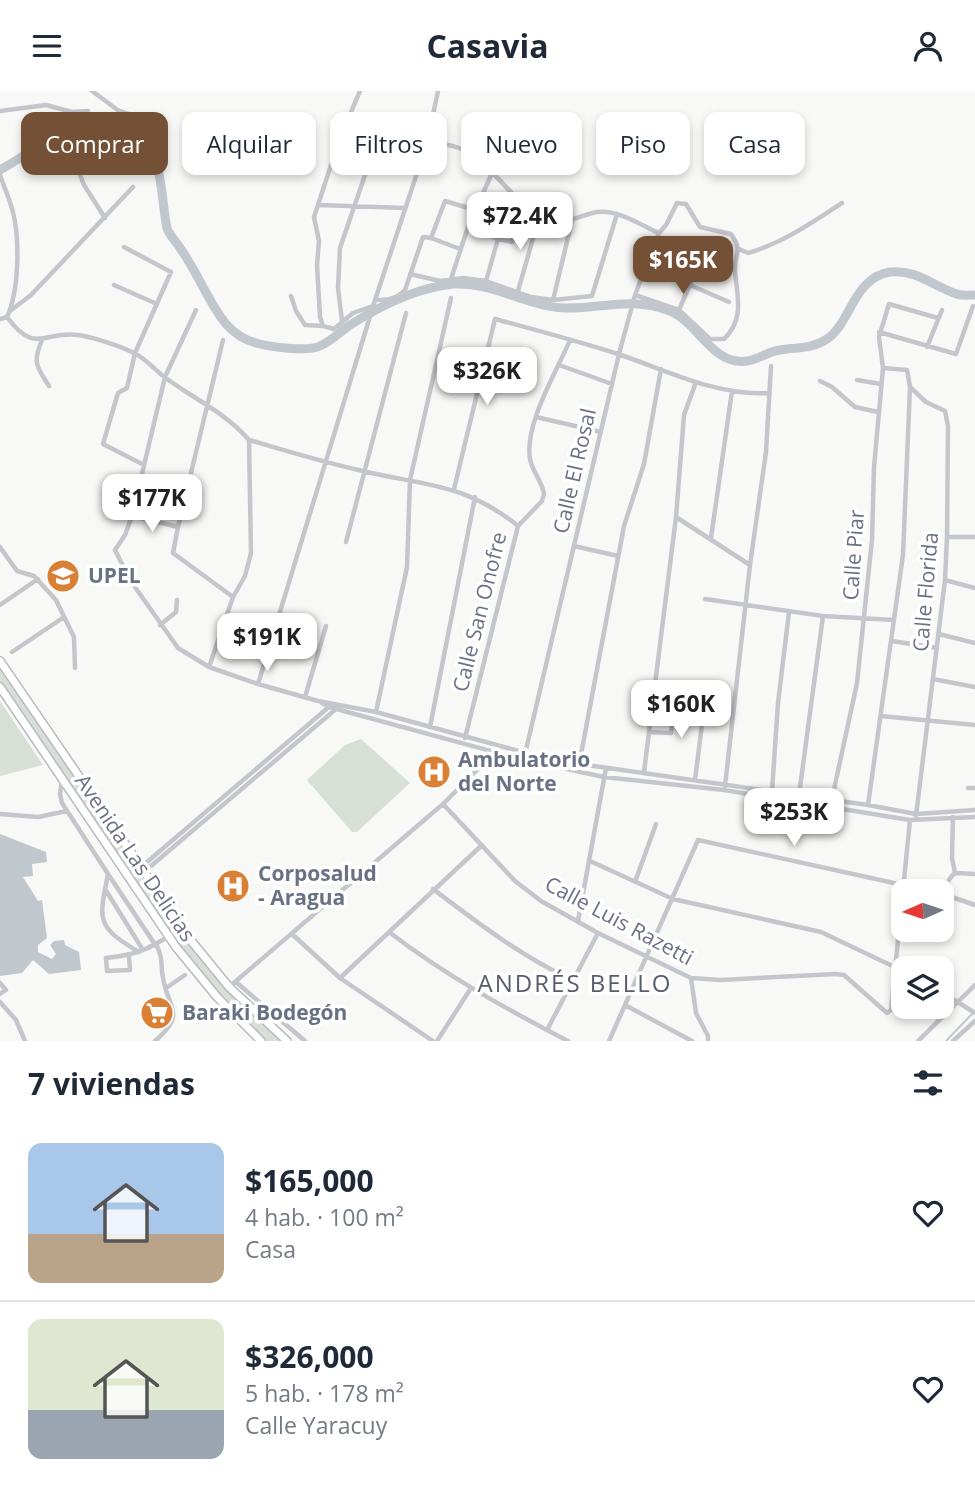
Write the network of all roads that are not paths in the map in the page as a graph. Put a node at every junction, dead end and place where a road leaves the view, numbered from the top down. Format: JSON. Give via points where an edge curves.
{"nodes":[{"id":1,"x":92,"y":91,"type":"edge"},
{"id":2,"x":360,"y":91,"type":"edge"},
{"id":3,"x":438,"y":91,"type":"edge"},
{"id":4,"x":0,"y":111,"type":"edge"},
{"id":5,"x":88,"y":111,"type":"dead end"},
{"id":6,"x":124,"y":112,"type":"edge"},
{"id":7,"x":351,"y":112,"type":"edge"},
{"id":8,"x":434,"y":112,"type":"edge"},
{"id":9,"x":330,"y":167,"type":"edge"},
{"id":10,"x":80,"y":175,"type":"edge"},
{"id":11,"x":365,"y":175,"type":"edge"},
{"id":12,"x":416,"y":175,"type":"edge"},
{"id":13,"x":491,"y":175,"type":"edge"},
{"id":14,"x":494,"y":175,"type":"edge"},
{"id":15,"x":0,"y":176,"type":"edge"},
{"id":16,"x":133,"y":187,"type":"dead end"},
{"id":17,"x":842,"y":203,"type":"dead end"},
{"id":18,"x":319,"y":205,"type":"junction"},
{"id":19,"x":522,"y":205,"type":"junction"},
{"id":20,"x":354,"y":207,"type":"junction"},
{"id":21,"x":405,"y":208,"type":"junction"},
{"id":22,"x":475,"y":210,"type":"junction"},
{"id":23,"x":617,"y":214,"type":"junction"},
{"id":24,"x":105,"y":218,"type":"junction"},
{"id":25,"x":538,"y":221,"type":"junction"},
{"id":26,"x":572,"y":221,"type":"junction"},
{"id":27,"x":468,"y":227,"type":"junction"},
{"id":28,"x":659,"y":233,"type":"junction"},
{"id":29,"x":431,"y":238,"type":"junction"},
{"id":30,"x":498,"y":239,"type":"junction"},
{"id":31,"x":124,"y":247,"type":"dead end"},
{"id":32,"x":460,"y":249,"type":"junction"},
{"id":33,"x":739,"y":249,"type":"junction"},
{"id":34,"x":699,"y":264,"type":"dead end"},
{"id":35,"x":646,"y":266,"type":"junction"},
{"id":36,"x":410,"y":274,"type":"junction"},
{"id":37,"x":451,"y":279,"type":"junction"},
{"id":38,"x":486,"y":281,"type":"junction"},
{"id":39,"x":114,"y":285,"type":"dead end"},
{"id":40,"x":691,"y":286,"type":"junction"},
{"id":41,"x":518,"y":291,"type":"junction"},
{"id":42,"x":291,"y":296,"type":"dead end"},
{"id":43,"x":451,"y":298,"type":"dead end"},
{"id":44,"x":553,"y":300,"type":"junction"},
{"id":45,"x":634,"y":301,"type":"junction"},
{"id":46,"x":729,"y":302,"type":"dead end"},
{"id":47,"x":157,"y":304,"type":"junction"},
{"id":48,"x":374,"y":305,"type":"junction"},
{"id":49,"x":973,"y":306,"type":"dead end"},
{"id":50,"x":196,"y":310,"type":"dead end"},
{"id":51,"x":679,"y":310,"type":"junction"},
{"id":52,"x":942,"y":310,"type":"dead end"},
{"id":53,"x":10,"y":311,"type":"junction"},
{"id":54,"x":406,"y":313,"type":"dead end"},
{"id":55,"x":7,"y":317,"type":"junction"},
{"id":56,"x":0,"y":319,"type":"edge"},
{"id":57,"x":938,"y":319,"type":"junction"},
{"id":58,"x":968,"y":321,"type":"junction"},
{"id":59,"x":342,"y":322,"type":"junction"},
{"id":60,"x":975,"y":323,"type":"edge"},
{"id":61,"x":323,"y":326,"type":"junction"},
{"id":62,"x":879,"y":332,"type":"junction"},
{"id":63,"x":570,"y":339,"type":"junction"},
{"id":64,"x":223,"y":340,"type":"dead end"},
{"id":65,"x":42,"y":341,"type":"junction"},
{"id":66,"x":927,"y":347,"type":"junction"},
{"id":67,"x":135,"y":353,"type":"junction"},
{"id":68,"x":619,"y":354,"type":"junction"},
{"id":69,"x":438,"y":357,"type":"junction"},
{"id":70,"x":484,"y":365,"type":"junction"},
{"id":71,"x":559,"y":365,"type":"junction"},
{"id":72,"x":771,"y":366,"type":"dead end"},
{"id":73,"x":883,"y":368,"type":"junction"},
{"id":74,"x":661,"y":369,"type":"junction"},
{"id":75,"x":528,"y":372,"type":"dead end"},
{"id":76,"x":165,"y":377,"type":"junction"},
{"id":77,"x":857,"y":380,"type":"dead end"},
{"id":78,"x":696,"y":381,"type":"junction"},
{"id":79,"x":820,"y":381,"type":"dead end"},
{"id":80,"x":612,"y":384,"type":"junction"},
{"id":81,"x":881,"y":384,"type":"junction"},
{"id":82,"x":49,"y":386,"type":"dead end"},
{"id":83,"x":910,"y":387,"type":"junction"},
{"id":84,"x":732,"y":391,"type":"junction"},
{"id":85,"x":768,"y":393,"type":"junction"},
{"id":86,"x":206,"y":404,"type":"junction"},
{"id":87,"x":878,"y":412,"type":"junction"},
{"id":88,"x":536,"y":417,"type":"junction"},
{"id":89,"x":601,"y":432,"type":"junction"},
{"id":90,"x":249,"y":440,"type":"junction"},
{"id":91,"x":327,"y":462,"type":"junction"},
{"id":92,"x":144,"y":465,"type":"junction"},
{"id":93,"x":364,"y":472,"type":"junction"},
{"id":94,"x":410,"y":480,"type":"junction"},
{"id":95,"x":454,"y":489,"type":"junction"},
{"id":96,"x":475,"y":497,"type":"junction"},
{"id":97,"x":132,"y":516,"type":"junction"},
{"id":98,"x":676,"y":517,"type":"junction"},
{"id":99,"x":518,"y":526,"type":"junction"},
{"id":100,"x":177,"y":527,"type":"junction"},
{"id":101,"x":947,"y":537,"type":"junction"},
{"id":102,"x":975,"y":537,"type":"edge"},
{"id":103,"x":711,"y":538,"type":"junction"},
{"id":104,"x":346,"y":542,"type":"dead end"},
{"id":105,"x":574,"y":546,"type":"junction"},
{"id":106,"x":0,"y":547,"type":"edge"},
{"id":107,"x":618,"y":556,"type":"junction"},
{"id":108,"x":750,"y":565,"type":"junction"},
{"id":109,"x":38,"y":579,"type":"junction"},
{"id":110,"x":945,"y":580,"type":"junction"},
{"id":111,"x":975,"y":588,"type":"edge"},
{"id":112,"x":233,"y":597,"type":"junction"},
{"id":113,"x":705,"y":599,"type":"dead end"},
{"id":114,"x":177,"y":600,"type":"dead end"},
{"id":115,"x":0,"y":605,"type":"edge"},
{"id":116,"x":745,"y":605,"type":"junction"},
{"id":117,"x":789,"y":612,"type":"junction"},
{"id":118,"x":823,"y":616,"type":"junction"},
{"id":119,"x":64,"y":617,"type":"junction"},
{"id":120,"x":865,"y":618,"type":"junction"},
{"id":121,"x":894,"y":620,"type":"junction"},
{"id":122,"x":160,"y":625,"type":"junction"},
{"id":123,"x":327,"y":626,"type":"dead end"},
{"id":124,"x":939,"y":633,"type":"junction"},
{"id":125,"x":891,"y":641,"type":"junction"},
{"id":126,"x":975,"y":643,"type":"edge"},
{"id":127,"x":937,"y":648,"type":"junction"},
{"id":128,"x":12,"y":652,"type":"dead end"},
{"id":129,"x":0,"y":661,"type":"edge"},
{"id":130,"x":209,"y":667,"type":"junction"},
{"id":131,"x":75,"y":668,"type":"dead end"},
{"id":132,"x":933,"y":679,"type":"junction"},
{"id":133,"x":258,"y":684,"type":"junction"},
{"id":134,"x":0,"y":687,"type":"edge"},
{"id":135,"x":975,"y":687,"type":"edge"},
{"id":136,"x":305,"y":697,"type":"junction"},
{"id":137,"x":674,"y":704,"type":"dead end"},
{"id":138,"x":331,"y":705,"type":"junction"},
{"id":139,"x":338,"y":706,"type":"junction"},
{"id":140,"x":704,"y":708,"type":"dead end"},
{"id":141,"x":376,"y":712,"type":"junction"},
{"id":142,"x":881,"y":716,"type":"junction"},
{"id":143,"x":928,"y":721,"type":"junction"},
{"id":144,"x":975,"y":725,"type":"edge"},
{"id":145,"x":430,"y":727,"type":"junction"},
{"id":146,"x":649,"y":732,"type":"junction"},
{"id":147,"x":465,"y":737,"type":"junction"},
{"id":148,"x":464,"y":744,"type":"junction"},
{"id":149,"x":500,"y":747,"type":"junction"},
{"id":150,"x":495,"y":752,"type":"junction"},
{"id":151,"x":525,"y":754,"type":"junction"},
{"id":152,"x":579,"y":764,"type":"junction"},
{"id":153,"x":606,"y":768,"type":"junction"},
{"id":154,"x":578,"y":772,"type":"junction"},
{"id":155,"x":644,"y":772,"type":"junction"},
{"id":156,"x":604,"y":777,"type":"junction"},
{"id":157,"x":62,"y":779,"type":"junction"},
{"id":158,"x":695,"y":780,"type":"junction"},
{"id":159,"x":724,"y":787,"type":"junction"},
{"id":160,"x":968,"y":788,"type":"dead end"},
{"id":161,"x":975,"y":788,"type":"edge"},
{"id":162,"x":772,"y":791,"type":"junction"},
{"id":163,"x":799,"y":796,"type":"junction"},
{"id":164,"x":832,"y":801,"type":"junction"},
{"id":165,"x":443,"y":804,"type":"junction"},
{"id":166,"x":868,"y":805,"type":"junction"},
{"id":167,"x":830,"y":808,"type":"junction"},
{"id":168,"x":975,"y":810,"type":"edge"},
{"id":169,"x":67,"y":811,"type":"junction"},
{"id":170,"x":0,"y":814,"type":"edge"},
{"id":171,"x":953,"y":817,"type":"junction"},
{"id":172,"x":975,"y":817,"type":"edge"},
{"id":173,"x":914,"y":818,"type":"junction"},
{"id":174,"x":656,"y":824,"type":"dead end"},
{"id":175,"x":482,"y":845,"type":"junction"},
{"id":176,"x":590,"y":861,"type":"junction"},
{"id":177,"x":124,"y":869,"type":"junction"},
{"id":178,"x":141,"y":869,"type":"junction"},
{"id":179,"x":955,"y":873,"type":"junction"},
{"id":180,"x":108,"y":874,"type":"junction"},
{"id":181,"x":975,"y":874,"type":"edge"},
{"id":182,"x":904,"y":879,"type":"edge"},
{"id":183,"x":635,"y":882,"type":"junction"},
{"id":184,"x":891,"y":882,"type":"edge"},
{"id":185,"x":134,"y":884,"type":"junction"},
{"id":186,"x":105,"y":889,"type":"junction"},
{"id":187,"x":433,"y":889,"type":"junction"},
{"id":188,"x":673,"y":899,"type":"junction"},
{"id":189,"x":975,"y":905,"type":"edge"},
{"id":190,"x":578,"y":921,"type":"junction"},
{"id":191,"x":181,"y":927,"type":"junction"},
{"id":192,"x":389,"y":932,"type":"junction"},
{"id":193,"x":598,"y":933,"type":"junction"},
{"id":194,"x":292,"y":934,"type":"junction"},
{"id":195,"x":169,"y":936,"type":"junction"},
{"id":196,"x":156,"y":946,"type":"junction"},
{"id":197,"x":141,"y":951,"type":"junction"},
{"id":198,"x":129,"y":956,"type":"junction"},
{"id":199,"x":647,"y":958,"type":"junction"},
{"id":200,"x":891,"y":965,"type":"edge"},
{"id":201,"x":185,"y":975,"type":"dead end"},
{"id":202,"x":340,"y":978,"type":"junction"},
{"id":203,"x":691,"y":978,"type":"junction"},
{"id":204,"x":572,"y":980,"type":"junction"},
{"id":205,"x":236,"y":982,"type":"junction"},
{"id":206,"x":0,"y":983,"type":"edge"},
{"id":207,"x":975,"y":985,"type":"edge"},
{"id":208,"x":166,"y":988,"type":"junction"},
{"id":209,"x":229,"y":988,"type":"junction"},
{"id":210,"x":471,"y":988,"type":"junction"},
{"id":211,"x":0,"y":994,"type":"edge"},
{"id":212,"x":954,"y":999,"type":"edge"},
{"id":213,"x":957,"y":1001,"type":"junction"},
{"id":214,"x":0,"y":1002,"type":"edge"},
{"id":215,"x":625,"y":1005,"type":"junction"},
{"id":216,"x":891,"y":1010,"type":"edge"},
{"id":217,"x":974,"y":1012,"type":"edge"},
{"id":218,"x":887,"y":1013,"type":"joint"},
{"id":219,"x":975,"y":1021,"type":"edge"},
{"id":220,"x":547,"y":1030,"type":"junction"},
{"id":221,"x":25,"y":1041,"type":"edge"},
{"id":222,"x":155,"y":1041,"type":"edge"},
{"id":223,"x":261,"y":1041,"type":"edge"},
{"id":224,"x":288,"y":1041,"type":"edge"},
{"id":225,"x":305,"y":1041,"type":"edge"},
{"id":226,"x":435,"y":1041,"type":"edge"},
{"id":227,"x":568,"y":1041,"type":"edge"},
{"id":228,"x":609,"y":1041,"type":"edge"},
{"id":229,"x":692,"y":1041,"type":"edge"},
{"id":230,"x":708,"y":1041,"type":"edge"},
{"id":231,"x":918,"y":1041,"type":"edge"},
{"id":232,"x":953,"y":1041,"type":"edge"}],
"edges":[{"from":1,"to":6,"type":"street"},
{"from":2,"to":7,"type":"street"},
{"from":3,"to":8,"type":"street"},
{"from":4,"to":5,"type":"street","via":[[46,105]]},
{"from":9,"to":18,"type":"street"},
{"from":10,"to":24,"type":"street"},
{"from":11,"to":20,"type":"street"},
{"from":12,"to":21,"type":"street"},
{"from":13,"to":22,"type":"street"},
{"from":14,"to":19,"type":"street"},
{"from":15,"to":53,"type":"street","via":[[17,238]]},
{"from":16,"to":24,"type":"street"},
{"from":17,"to":33,"type":"street","via":[[773,243],[748,253]]},
{"from":18,"to":20,"type":"street"},
{"from":18,"to":61,"type":"street","via":[[314,217]]},
{"from":19,"to":25,"type":"street"},
{"from":19,"to":30,"type":"street","via":[[512,242]]},
{"from":20,"to":21,"type":"street"},
{"from":20,"to":59,"type":"street","via":[[340,248]]},
{"from":21,"to":48,"type":"street"},
{"from":22,"to":27,"type":"street"},
{"from":22,"to":29,"type":"street","via":[[445,201]]},
{"from":23,"to":26,"type":"street","via":[[598,212]]},
{"from":23,"to":28,"type":"street"},
{"from":23,"to":44,"type":"street","via":[[592,296]]},
{"from":24,"to":53,"type":"street"},
{"from":25,"to":26,"type":"street"},
{"from":25,"to":41,"type":"street"},
{"from":26,"to":44,"type":"street"},
{"from":27,"to":30,"type":"street"},
{"from":27,"to":32,"type":"street"},
{"from":28,"to":33,"type":"street","name":"Calle El Rosal","via":[[677,203],[686,204],[700,227],[731,234]]},
{"from":28,"to":35,"type":"street","name":"Calle El Rosal"},
{"from":29,"to":32,"type":"street"},
{"from":29,"to":36,"type":"street","via":[[422,237]]},
{"from":30,"to":38,"type":"street"},
{"from":31,"to":47,"type":"street","via":[[171,272]]},
{"from":32,"to":37,"type":"street"},
{"from":33,"to":51,"type":"street","via":[[736,325],[724,339],[710,339]]},
{"from":34,"to":40,"type":"street"},
{"from":35,"to":40,"type":"street"},
{"from":35,"to":45,"type":"street","name":"Calle El Rosal"},
{"from":36,"to":37,"type":"street"},
{"from":36,"to":48,"type":"street","via":[[400,296]]},
{"from":37,"to":38,"type":"street"},
{"from":38,"to":41,"type":"street"},
{"from":39,"to":47,"type":"street"},
{"from":40,"to":46,"type":"street"},
{"from":40,"to":51,"type":"street"},
{"from":41,"to":44,"type":"street"},
{"from":42,"to":61,"type":"street","via":[[303,324]]},
{"from":43,"to":69,"type":"street"},
{"from":45,"to":51,"type":"street"},
{"from":45,"to":68,"type":"street","name":"Calle El Rosal"},
{"from":47,"to":67,"type":"street"},
{"from":48,"to":59,"type":"street"},
{"from":48,"to":91,"type":"street"},
{"from":49,"to":58,"type":"street"},
{"from":50,"to":76,"type":"street"},
{"from":52,"to":57,"type":"street"},
{"from":53,"to":55,"type":"street"},
{"from":54,"to":93,"type":"street"},
{"from":55,"to":56,"type":"street"},
{"from":55,"to":65,"type":"street","via":[[26,337]]},
{"from":57,"to":62,"type":"street","name":"Calle Piar","via":[[889,303]]},
{"from":57,"to":66,"type":"street"},
{"from":58,"to":60,"type":"street"},
{"from":58,"to":66,"type":"street","via":[[956,354]]},
{"from":59,"to":61,"type":"street","via":[[334,329]]},
{"from":62,"to":66,"type":"street"},
{"from":62,"to":73,"type":"street","name":"Calle Piar"},
{"from":63,"to":68,"type":"street"},
{"from":63,"to":70,"type":"street","via":[[495,319]]},
{"from":63,"to":71,"type":"street","name":"Calle San Onofre"},
{"from":64,"to":86,"type":"street"},
{"from":65,"to":67,"type":"street","via":[[79,335]]},
{"from":65,"to":82,"type":"street","via":[[36,363]]},
{"from":67,"to":76,"type":"street"},
{"from":67,"to":92,"type":"street","via":[[127,389],[118,393],[103,444]]},
{"from":68,"to":74,"type":"street"},
{"from":68,"to":80,"type":"street","name":"Calle El Rosal"},
{"from":69,"to":70,"type":"street"},
{"from":69,"to":94,"type":"street"},
{"from":70,"to":75,"type":"street"},
{"from":70,"to":95,"type":"street"},
{"from":71,"to":80,"type":"street"},
{"from":71,"to":88,"type":"street","name":"Calle San Onofre"},
{"from":72,"to":85,"type":"street"},
{"from":73,"to":81,"type":"street","name":"Calle Piar"},
{"from":73,"to":83,"type":"street","via":[[906,370]]},
{"from":74,"to":78,"type":"street"},
{"from":74,"to":107,"type":"street","via":[[644,464]]},
{"from":76,"to":86,"type":"street"},
{"from":76,"to":92,"type":"street"},
{"from":77,"to":81,"type":"street"},
{"from":78,"to":84,"type":"street"},
{"from":78,"to":98,"type":"street","via":[[684,415]]},
{"from":79,"to":87,"type":"street","via":[[855,407]]},
{"from":80,"to":89,"type":"street","name":"Calle El Rosal"},
{"from":81,"to":87,"type":"street","name":"Calle Piar"},
{"from":83,"to":101,"type":"street","name":"Calle Florida","via":[[945,411],[947,418]]},
{"from":83,"to":121,"type":"street","via":[[903,555]]},
{"from":84,"to":85,"type":"street"},
{"from":84,"to":103,"type":"street"},
{"from":85,"to":108,"type":"street","via":[[766,452]]},
{"from":86,"to":90,"type":"street"},
{"from":86,"to":100,"type":"street"},
{"from":87,"to":120,"type":"street","name":"Calle Piar"},
{"from":88,"to":89,"type":"street"},
{"from":88,"to":99,"type":"street","name":"Calle San Onofre","via":[[530,458],[544,494]]},
{"from":89,"to":105,"type":"street","name":"Calle El Rosal"},
{"from":90,"to":91,"type":"street"},
{"from":90,"to":112,"type":"street","via":[[251,553]]},
{"from":91,"to":93,"type":"street"},
{"from":91,"to":133,"type":"street"},
{"from":92,"to":97,"type":"street"},
{"from":93,"to":94,"type":"street"},
{"from":93,"to":104,"type":"street"},
{"from":94,"to":95,"type":"street"},
{"from":94,"to":141,"type":"street","via":[[407,567]]},
{"from":95,"to":96,"type":"street"},
{"from":96,"to":99,"type":"street"},
{"from":96,"to":145,"type":"street"},
{"from":97,"to":100,"type":"street"},
{"from":97,"to":122,"type":"street","via":[[115,551]]},
{"from":98,"to":103,"type":"street"},
{"from":98,"to":146,"type":"street"},
{"from":99,"to":147,"type":"street","name":"Calle San Onofre"},
{"from":100,"to":112,"type":"street","via":[[173,553]]},
{"from":101,"to":102,"type":"street"},
{"from":101,"to":110,"type":"street","name":"Calle Florida"},
{"from":103,"to":108,"type":"street"},
{"from":105,"to":107,"type":"street"},
{"from":105,"to":151,"type":"street","name":"Calle El Rosal"},
{"from":106,"to":109,"type":"street","via":[[17,572]]},
{"from":107,"to":152,"type":"street"},
{"from":108,"to":116,"type":"street"},
{"from":109,"to":115,"type":"street"},
{"from":109,"to":119,"type":"street"},
{"from":110,"to":111,"type":"street"},
{"from":110,"to":124,"type":"street","name":"Calle Florida"},
{"from":112,"to":130,"type":"street"},
{"from":113,"to":116,"type":"street"},
{"from":114,"to":122,"type":"street","via":[[176,612]]},
{"from":116,"to":117,"type":"street"},
{"from":116,"to":159,"type":"street"},
{"from":117,"to":118,"type":"street"},
{"from":117,"to":162,"type":"street"},
{"from":118,"to":120,"type":"street"},
{"from":118,"to":163,"type":"street"},
{"from":119,"to":128,"type":"street"},
{"from":119,"to":131,"type":"street","via":[[75,641]]},
{"from":120,"to":121,"type":"street"},
{"from":120,"to":164,"type":"street","name":"Calle Piar","via":[[857,683]]},
{"from":121,"to":125,"type":"street"},
{"from":122,"to":130,"type":"street","via":[[178,648]]},
{"from":123,"to":136,"type":"street"},
{"from":124,"to":126,"type":"street"},
{"from":124,"to":127,"type":"street","name":"Calle Florida"},
{"from":125,"to":127,"type":"street"},
{"from":125,"to":142,"type":"street"},
{"from":127,"to":132,"type":"street","name":"Calle Florida"},
{"from":129,"to":178,"type":"main road","name":"Avenida Las Delicias"},
{"from":130,"to":133,"type":"street"},
{"from":132,"to":135,"type":"street"},
{"from":132,"to":143,"type":"street","name":"Calle Florida"},
{"from":133,"to":136,"type":"street"},
{"from":134,"to":157,"type":"main road","name":"Avenida Las Delicias"},
{"from":136,"to":138,"type":"street"},
{"from":137,"to":146,"type":"street","via":[[670,733]]},
{"from":138,"to":139,"type":"street"},
{"from":138,"to":178,"type":"street"},
{"from":139,"to":141,"type":"street"},
{"from":139,"to":148,"type":"street"},
{"from":139,"to":178,"type":"street","via":[[181,843]]},
{"from":140,"to":158,"type":"street"},
{"from":141,"to":145,"type":"street"},
{"from":142,"to":143,"type":"street"},
{"from":142,"to":166,"type":"street"},
{"from":143,"to":144,"type":"street"},
{"from":143,"to":173,"type":"street","name":"Calle Florida"},
{"from":145,"to":147,"type":"street"},
{"from":146,"to":155,"type":"street"},
{"from":147,"to":148,"type":"street","name":"Calle San Onofre"},
{"from":147,"to":149,"type":"street"},
{"from":148,"to":150,"type":"street"},
{"from":149,"to":150,"type":"street"},
{"from":149,"to":151,"type":"street"},
{"from":150,"to":154,"type":"street"},
{"from":150,"to":165,"type":"street"},
{"from":151,"to":152,"type":"street"},
{"from":152,"to":153,"type":"street"},
{"from":152,"to":154,"type":"street"},
{"from":153,"to":155,"type":"street"},
{"from":153,"to":156,"type":"street"},
{"from":154,"to":156,"type":"street"},
{"from":155,"to":158,"type":"street"},
{"from":156,"to":159,"type":"street"},
{"from":156,"to":176,"type":"street"},
{"from":157,"to":169,"type":"street","via":[[60,794]]},
{"from":157,"to":177,"type":"main road","name":"Avenida Las Delicias"},
{"from":158,"to":159,"type":"street"},
{"from":159,"to":162,"type":"street"},
{"from":159,"to":167,"type":"street"},
{"from":160,"to":161,"type":"street"},
{"from":162,"to":163,"type":"street"},
{"from":163,"to":164,"type":"street"},
{"from":164,"to":166,"type":"street"},
{"from":164,"to":167,"type":"street","name":"Calle Piar"},
{"from":165,"to":175,"type":"street","name":"Calle Luis Razetti"},
{"from":165,"to":194,"type":"street"},
{"from":166,"to":173,"type":"street"},
{"from":167,"to":173,"type":"street"},
{"from":168,"to":173,"type":"street"},
{"from":169,"to":170,"type":"street","via":[[38,817]]},
{"from":169,"to":180,"type":"street"},
{"from":171,"to":172,"type":"street"},
{"from":171,"to":173,"type":"street"},
{"from":171,"to":179,"type":"street"},
{"from":173,"to":182,"type":"street","name":"Calle Florida"},
{"from":174,"to":183,"type":"street"},
{"from":175,"to":187,"type":"street"},
{"from":175,"to":190,"type":"street","name":"Calle Luis Razetti","via":[[515,881]]},
{"from":176,"to":183,"type":"street"},
{"from":176,"to":190,"type":"street"},
{"from":177,"to":178,"type":"street"},
{"from":177,"to":185,"type":"main road","name":"Avenida Las Delicias"},
{"from":178,"to":185,"type":"street"},
{"from":178,"to":191,"type":"main road","name":"Avenida Las Delicias"},
{"from":179,"to":181,"type":"street"},
{"from":179,"to":189,"type":"street","via":[[947,881],[949,896]]},
{"from":180,"to":186,"type":"street"},
{"from":180,"to":196,"type":"street"},
{"from":183,"to":188,"type":"street"},
{"from":184,"to":188,"type":"street","via":[[698,840]]},
{"from":185,"to":195,"type":"main road","name":"Avenida Las Delicias"},
{"from":186,"to":197,"type":"street"},
{"from":186,"to":197,"type":"street","via":[[102,920],[113,936]]},
{"from":187,"to":192,"type":"street"},
{"from":187,"to":204,"type":"street","via":[[539,965]]},
{"from":188,"to":199,"type":"street"},
{"from":188,"to":200,"type":"street","via":[[821,932]]},
{"from":190,"to":193,"type":"street","name":"Calle Luis Razetti"},
{"from":191,"to":195,"type":"street"},
{"from":191,"to":209,"type":"main road","name":"Avenida Las Delicias"},
{"from":192,"to":202,"type":"street"},
{"from":192,"to":210,"type":"street"},
{"from":193,"to":199,"type":"street","name":"Calle Luis Razetti"},
{"from":193,"to":204,"type":"street"},
{"from":194,"to":202,"type":"street"},
{"from":194,"to":205,"type":"street"},
{"from":195,"to":196,"type":"street"},
{"from":195,"to":223,"type":"main road","name":"Avenida Las Delicias","via":[[217,997]]},
{"from":196,"to":197,"type":"street"},
{"from":196,"to":208,"type":"street","via":[[163,959]]},
{"from":197,"to":198,"type":"street"},
{"from":198,"to":198,"type":"street","via":[[106,958],[107,971],[130,970]]},
{"from":199,"to":203,"type":"street","name":"Calle Luis Razetti"},
{"from":199,"to":215,"type":"street"},
{"from":201,"to":208,"type":"street"},
{"from":202,"to":226,"type":"street"},
{"from":203,"to":218,"type":"street","name":"Calle Luis Razetti","via":[[835,974],[851,980]]},
{"from":203,"to":230,"type":"street","via":[[696,1013]]},
{"from":204,"to":220,"type":"street"},
{"from":205,"to":209,"type":"street"},
{"from":205,"to":225,"type":"street"},
{"from":206,"to":211,"type":"street","via":[[6,990]]},
{"from":207,"to":213,"type":"street"},
{"from":208,"to":222,"type":"street","via":[[174,1017],[169,1029]]},
{"from":209,"to":224,"type":"main road","name":"Avenida Las Delicias"},
{"from":210,"to":220,"type":"street"},
{"from":210,"to":226,"type":"street"},
{"from":212,"to":213,"type":"street"},
{"from":213,"to":217,"type":"street"},
{"from":213,"to":231,"type":"street"},
{"from":214,"to":221,"type":"street","via":[[16,1020]]},
{"from":215,"to":228,"type":"street"},
{"from":215,"to":229,"type":"street"},
{"from":216,"to":218,"type":"street","name":"Calle Florida"},
{"from":219,"to":232,"type":"street"},
{"from":220,"to":227,"type":"street"}]}
